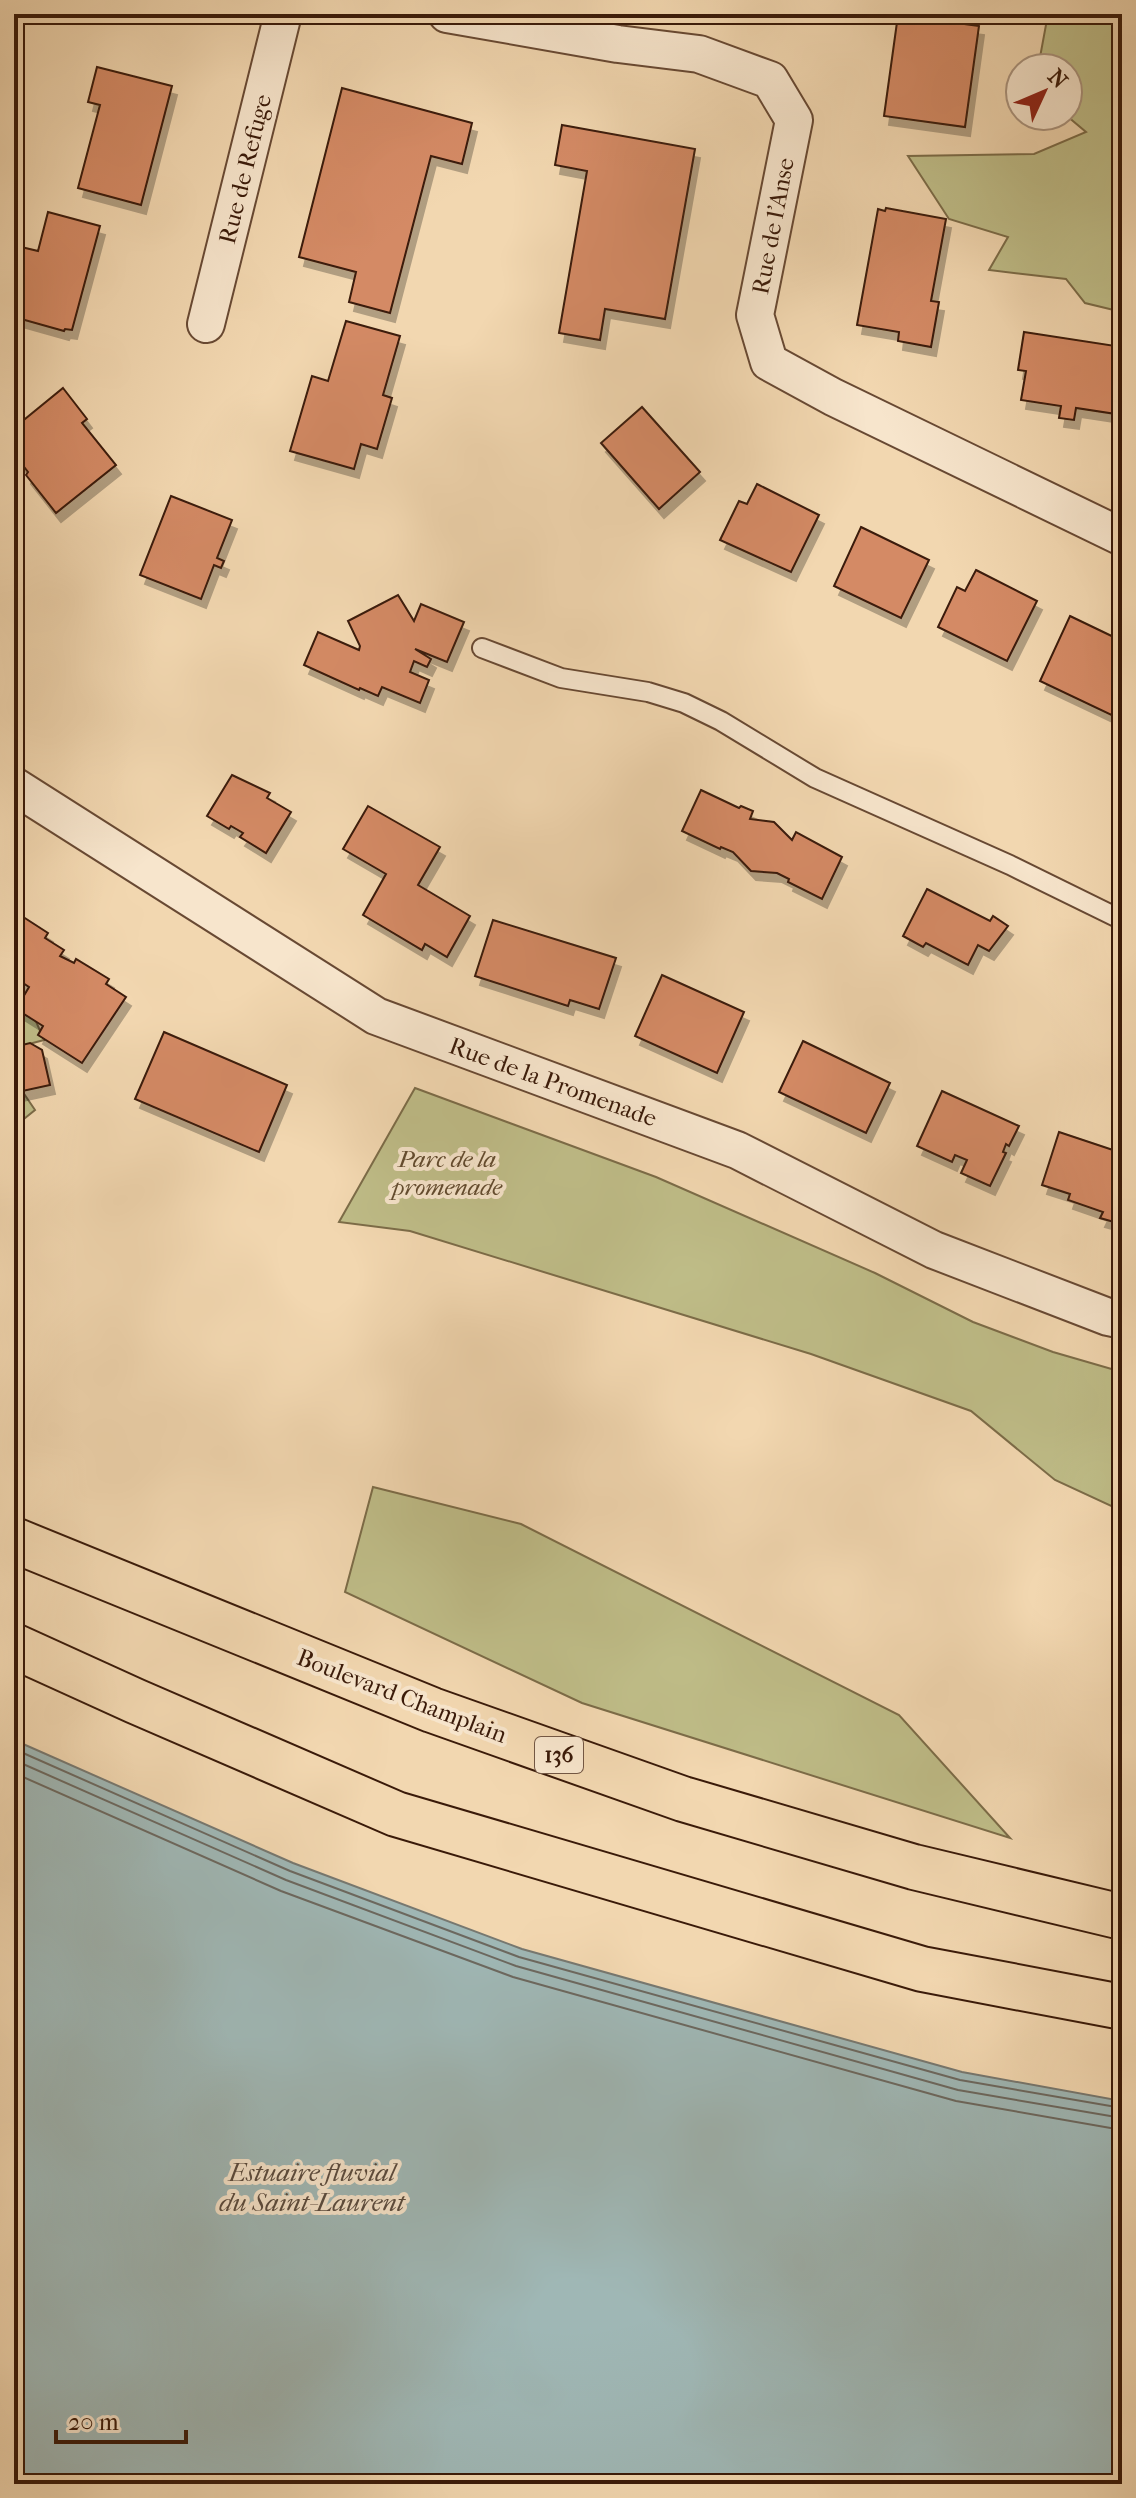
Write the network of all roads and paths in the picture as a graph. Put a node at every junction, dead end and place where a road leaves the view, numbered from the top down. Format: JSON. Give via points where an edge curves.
{"nodes":[{"id":1,"x":283,"y":14,"type":"edge"},
{"id":2,"x":447,"y":14,"type":"edge"},
{"id":3,"x":206,"y":324,"type":"dead end"},
{"id":4,"x":1122,"y":537,"type":"edge"},
{"id":5,"x":482,"y":648,"type":"dead end"},
{"id":6,"x":14,"y":786,"type":"edge"},
{"id":7,"x":1122,"y":920,"type":"edge"},
{"id":8,"x":1122,"y":1320,"type":"edge"},
{"id":9,"x":14,"y":1540,"type":"edge"},
{"id":10,"x":14,"y":1646,"type":"edge"},
{"id":11,"x":1122,"y":1917,"type":"edge"},
{"id":12,"x":1122,"y":2007,"type":"edge"}],
"edges":[{"from":1,"to":3,"type":"street","name":"Rue de Refuge"},
{"from":2,"to":4,"type":"street","name":"Rue de l'Anse","via":[[699,54],[770,80],[794,120],[755,315],[769,362]]},
{"from":5,"to":7,"type":"lane","via":[[561,678],[684,703],[815,778]]},
{"from":6,"to":8,"type":"street","name":"Rue de la Promenade","via":[[376,1016],[737,1150],[934,1250]]},
{"from":9,"to":11,"type":"main road","name":"Boulevard Champlain","number":"136","via":[[432,1710],[683,1799],[914,1867]]},
{"from":10,"to":12,"type":"main road","via":[[396,1814],[922,1969]]}]}
